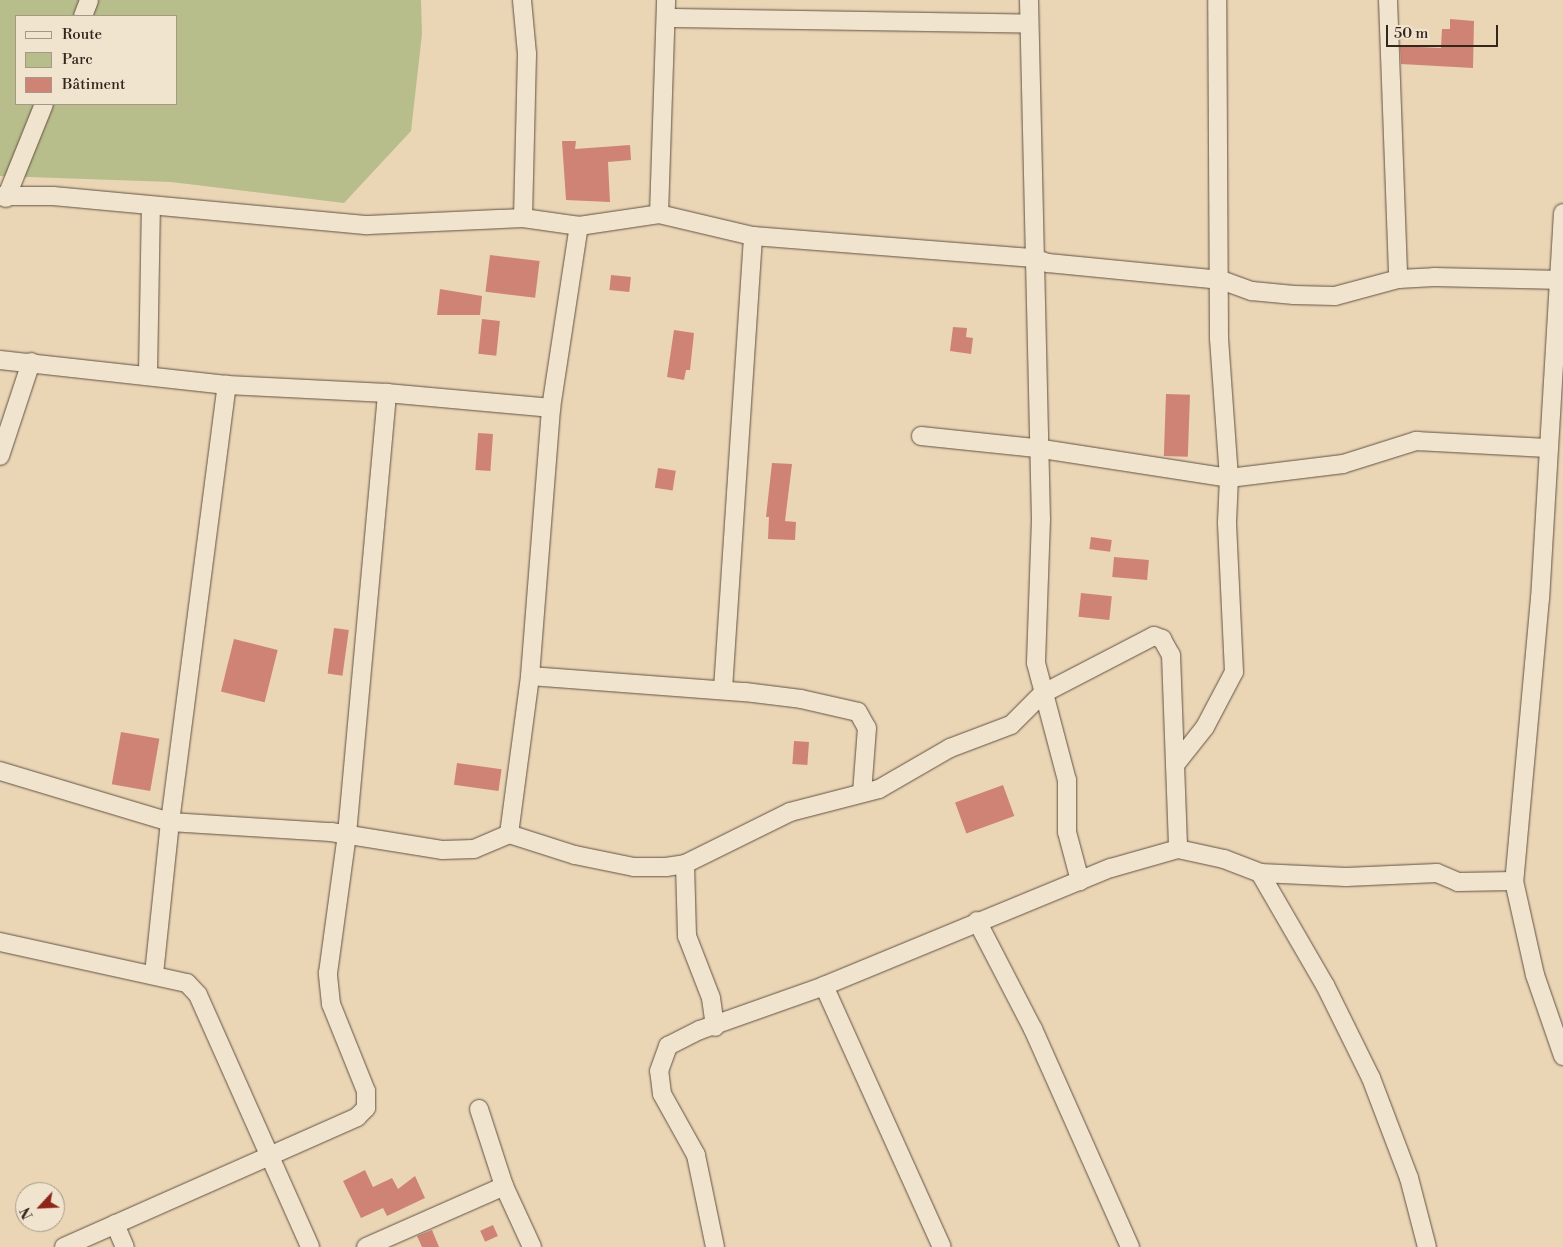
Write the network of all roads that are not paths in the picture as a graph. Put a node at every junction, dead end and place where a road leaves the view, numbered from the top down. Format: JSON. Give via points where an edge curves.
{"nodes":[{"id":1,"x":89,"y":0,"type":"edge"},
{"id":2,"x":522,"y":0,"type":"edge"},
{"id":3,"x":666,"y":0,"type":"edge"},
{"id":4,"x":1029,"y":0,"type":"edge"},
{"id":5,"x":1217,"y":0,"type":"edge"},
{"id":6,"x":1388,"y":0,"type":"edge"},
{"id":7,"x":83,"y":15,"type":"edge"},
{"id":8,"x":667,"y":18,"type":"junction"},
{"id":9,"x":1029,"y":24,"type":"junction"},
{"id":10,"x":44,"y":105,"type":"edge"},
{"id":11,"x":3,"y":197,"type":"edge"},
{"id":12,"x":151,"y":208,"type":"junction"},
{"id":13,"x":1563,"y":213,"type":"edge"},
{"id":14,"x":659,"y":214,"type":"junction"},
{"id":15,"x":523,"y":218,"type":"junction"},
{"id":16,"x":579,"y":226,"type":"junction"},
{"id":17,"x":753,"y":236,"type":"junction"},
{"id":18,"x":1034,"y":258,"type":"junction"},
{"id":19,"x":1398,"y":279,"type":"junction"},
{"id":20,"x":1221,"y":280,"type":"junction"},
{"id":21,"x":1561,"y":280,"type":"edge"},
{"id":22,"x":0,"y":360,"type":"edge"},
{"id":23,"x":31,"y":362,"type":"junction"},
{"id":24,"x":148,"y":374,"type":"junction"},
{"id":25,"x":227,"y":385,"type":"junction"},
{"id":26,"x":387,"y":393,"type":"junction"},
{"id":27,"x":551,"y":408,"type":"junction"},
{"id":28,"x":921,"y":436,"type":"dead end"},
{"id":29,"x":1036,"y":448,"type":"junction"},
{"id":30,"x":1547,"y":448,"type":"junction"},
{"id":31,"x":0,"y":456,"type":"edge"},
{"id":32,"x":1229,"y":478,"type":"junction"},
{"id":33,"x":530,"y":676,"type":"junction"},
{"id":34,"x":723,"y":689,"type":"junction"},
{"id":35,"x":1042,"y":694,"type":"junction"},
{"id":36,"x":1175,"y":765,"type":"junction"},
{"id":37,"x":0,"y":771,"type":"edge"},
{"id":38,"x":862,"y":793,"type":"junction"},
{"id":39,"x":170,"y":822,"type":"junction"},
{"id":40,"x":347,"y":834,"type":"junction"},
{"id":41,"x":508,"y":834,"type":"junction"},
{"id":42,"x":1178,"y":849,"type":"junction"},
{"id":43,"x":685,"y":864,"type":"junction"},
{"id":44,"x":1260,"y":872,"type":"junction"},
{"id":45,"x":1080,"y":881,"type":"junction"},
{"id":46,"x":1514,"y":881,"type":"junction"},
{"id":47,"x":977,"y":922,"type":"junction"},
{"id":48,"x":0,"y":942,"type":"edge"},
{"id":49,"x":154,"y":974,"type":"junction"},
{"id":50,"x":824,"y":986,"type":"junction"},
{"id":51,"x":715,"y":1027,"type":"junction"},
{"id":52,"x":1563,"y":1056,"type":"edge"},
{"id":53,"x":479,"y":1109,"type":"dead end"},
{"id":54,"x":267,"y":1156,"type":"junction"},
{"id":55,"x":504,"y":1186,"type":"junction"},
{"id":56,"x":115,"y":1224,"type":"junction"},
{"id":57,"x":712,"y":1246,"type":"edge"},
{"id":58,"x":64,"y":1247,"type":"edge"},
{"id":59,"x":125,"y":1247,"type":"edge"},
{"id":60,"x":310,"y":1247,"type":"edge"},
{"id":61,"x":366,"y":1247,"type":"edge"},
{"id":62,"x":532,"y":1247,"type":"edge"},
{"id":63,"x":942,"y":1247,"type":"edge"},
{"id":64,"x":1130,"y":1247,"type":"edge"},
{"id":65,"x":1427,"y":1247,"type":"edge"}],
"edges":[{"from":1,"to":7,"type":"street"},
{"from":2,"to":15,"type":"street","via":[[526,54]]},
{"from":3,"to":8,"type":"street"},
{"from":4,"to":9,"type":"street"},
{"from":5,"to":20,"type":"street"},
{"from":6,"to":19,"type":"street"},
{"from":8,"to":9,"type":"street"},
{"from":8,"to":14,"type":"street"},
{"from":9,"to":18,"type":"street"},
{"from":10,"to":11,"type":"street"},
{"from":11,"to":12,"type":"street","via":[[53,196]]},
{"from":12,"to":15,"type":"street","via":[[368,225]]},
{"from":12,"to":24,"type":"street"},
{"from":13,"to":21,"type":"street"},
{"from":14,"to":16,"type":"street"},
{"from":14,"to":17,"type":"street"},
{"from":15,"to":16,"type":"street"},
{"from":16,"to":27,"type":"street"},
{"from":17,"to":18,"type":"street"},
{"from":17,"to":34,"type":"street"},
{"from":18,"to":20,"type":"street","via":[[1048,264]]},
{"from":18,"to":29,"type":"street","via":[[1039,385]]},
{"from":19,"to":20,"type":"street","via":[[1335,296],[1252,291]]},
{"from":19,"to":21,"type":"street"},
{"from":20,"to":32,"type":"street","via":[[1219,338]]},
{"from":21,"to":30,"type":"street"},
{"from":22,"to":23,"type":"street"},
{"from":23,"to":24,"type":"street"},
{"from":23,"to":31,"type":"street"},
{"from":24,"to":25,"type":"street"},
{"from":25,"to":26,"type":"street"},
{"from":25,"to":39,"type":"street"},
{"from":26,"to":27,"type":"street"},
{"from":26,"to":40,"type":"street"},
{"from":27,"to":33,"type":"street"},
{"from":28,"to":29,"type":"street"},
{"from":29,"to":32,"type":"street"},
{"from":29,"to":35,"type":"street","via":[[1041,519],[1035,634]]},
{"from":30,"to":32,"type":"street","via":[[1416,441],[1343,464]]},
{"from":30,"to":46,"type":"street","via":[[1530,726]]},
{"from":32,"to":36,"type":"street","via":[[1226,522],[1234,672],[1205,728]]},
{"from":33,"to":34,"type":"street"},
{"from":33,"to":41,"type":"street"},
{"from":34,"to":38,"type":"street","via":[[801,699],[858,712],[867,728]]},
{"from":35,"to":36,"type":"street","via":[[1154,636],[1162,638],[1171,655]]},
{"from":35,"to":38,"type":"street","via":[[1011,725],[950,748],[879,788]]},
{"from":35,"to":45,"type":"street","via":[[1067,780],[1067,832]]},
{"from":36,"to":42,"type":"street"},
{"from":37,"to":39,"type":"street"},
{"from":38,"to":43,"type":"street","via":[[769,820]]},
{"from":39,"to":40,"type":"street"},
{"from":39,"to":49,"type":"street"},
{"from":40,"to":41,"type":"street","via":[[442,850],[474,849]]},
{"from":40,"to":54,"type":"street","via":[[327,990],[366,1091],[366,1108],[357,1117]]},
{"from":41,"to":43,"type":"street","via":[[575,855],[634,867]]},
{"from":42,"to":44,"type":"street","via":[[1224,859]]},
{"from":42,"to":45,"type":"street","via":[[1132,860]]},
{"from":43,"to":51,"type":"street","via":[[687,936],[711,998]]},
{"from":44,"to":46,"type":"street","via":[[1346,877],[1437,873],[1458,882]]},
{"from":44,"to":65,"type":"street","via":[[1325,985],[1371,1078],[1409,1178]]},
{"from":45,"to":47,"type":"street"},
{"from":46,"to":52,"type":"street","via":[[1535,975]]},
{"from":47,"to":50,"type":"street"},
{"from":47,"to":64,"type":"street","via":[[1033,1029]]},
{"from":48,"to":49,"type":"street"},
{"from":49,"to":54,"type":"street","via":[[187,983],[198,995]]},
{"from":50,"to":51,"type":"street"},
{"from":50,"to":63,"type":"street"},
{"from":51,"to":57,"type":"street","via":[[668,1046],[659,1071],[662,1094],[696,1156]]},
{"from":53,"to":55,"type":"street"},
{"from":54,"to":56,"type":"street"},
{"from":54,"to":60,"type":"street"},
{"from":55,"to":61,"type":"street"},
{"from":55,"to":62,"type":"street"},
{"from":56,"to":58,"type":"street"},
{"from":56,"to":59,"type":"street"}]}
